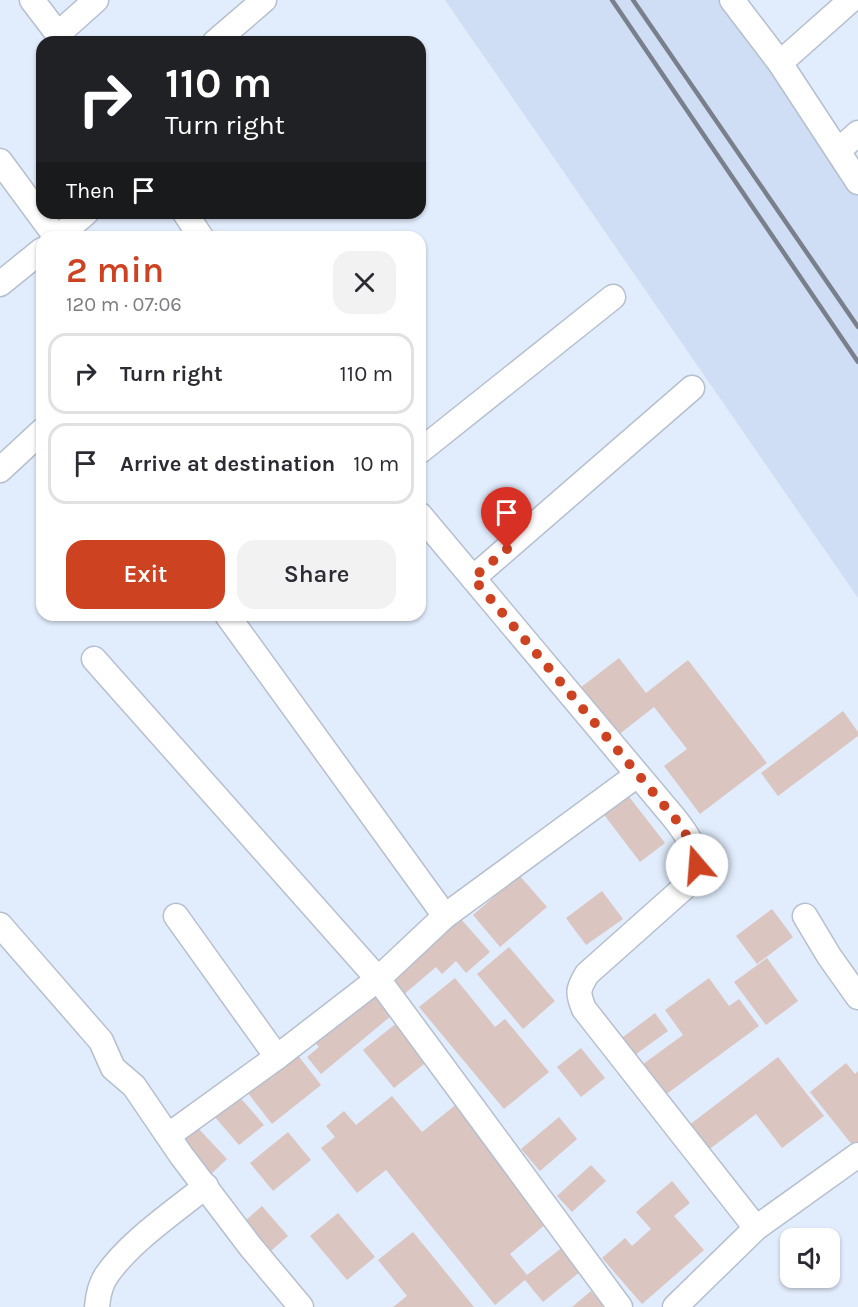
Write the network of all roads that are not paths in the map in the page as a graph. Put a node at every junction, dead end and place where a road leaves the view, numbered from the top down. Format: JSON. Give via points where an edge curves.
{"nodes":[{"id":1,"x":32,"y":0,"type":"edge"},
{"id":2,"x":96,"y":0,"type":"edge"},
{"id":3,"x":264,"y":0,"type":"edge"},
{"id":4,"x":732,"y":0,"type":"edge"},
{"id":5,"x":851,"y":0,"type":"edge"},
{"id":6,"x":59,"y":36,"type":"edge"},
{"id":7,"x":63,"y":36,"type":"edge"},
{"id":8,"x":222,"y":36,"type":"edge"},
{"id":9,"x":780,"y":63,"type":"junction"},
{"id":10,"x":858,"y":133,"type":"edge"},
{"id":11,"x":838,"y":151,"type":"junction"},
{"id":12,"x":0,"y":161,"type":"edge"},
{"id":13,"x":858,"y":182,"type":"edge"},
{"id":14,"x":36,"y":209,"type":"edge"},
{"id":15,"x":79,"y":219,"type":"edge"},
{"id":16,"x":64,"y":231,"type":"edge"},
{"id":17,"x":36,"y":255,"type":"edge"},
{"id":18,"x":0,"y":284,"type":"edge"},
{"id":19,"x":613,"y":297,"type":"dead end"},
{"id":20,"x":692,"y":388,"type":"dead end"},
{"id":21,"x":36,"y":437,"type":"edge"},
{"id":22,"x":426,"y":446,"type":"edge"},
{"id":23,"x":0,"y":470,"type":"edge"},
{"id":24,"x":426,"y":521,"type":"edge"},
{"id":25,"x":473,"y":578,"type":"junction"},
{"id":26,"x":231,"y":621,"type":"edge"},
{"id":27,"x":94,"y":659,"type":"dead end"},
{"id":28,"x":637,"y":775,"type":"junction"},
{"id":29,"x":176,"y":916,"type":"dead end"},
{"id":30,"x":445,"y":916,"type":"junction"},
{"id":31,"x":805,"y":916,"type":"dead end"},
{"id":32,"x":0,"y":925,"type":"edge"},
{"id":33,"x":378,"y":979,"type":"junction"},
{"id":34,"x":858,"y":997,"type":"edge"},
{"id":35,"x":277,"y":1057,"type":"junction"},
{"id":36,"x":169,"y":1135,"type":"junction"},
{"id":37,"x":858,"y":1155,"type":"edge"},
{"id":38,"x":206,"y":1186,"type":"junction"},
{"id":39,"x":756,"y":1228,"type":"junction"},
{"id":40,"x":97,"y":1307,"type":"edge"},
{"id":41,"x":301,"y":1307,"type":"edge"},
{"id":42,"x":620,"y":1307,"type":"edge"},
{"id":43,"x":675,"y":1307,"type":"edge"}],
"edges":[{"from":1,"to":6,"type":"street"},
{"from":2,"to":7,"type":"street"},
{"from":3,"to":8,"type":"street"},
{"from":4,"to":9,"type":"street"},
{"from":5,"to":9,"type":"street"},
{"from":9,"to":11,"type":"street"},
{"from":10,"to":11,"type":"street"},
{"from":11,"to":13,"type":"street"},
{"from":12,"to":14,"type":"street"},
{"from":15,"to":16,"type":"street"},
{"from":17,"to":18,"type":"street"},
{"from":19,"to":22,"type":"street"},
{"from":20,"to":25,"type":"street"},
{"from":21,"to":23,"type":"street"},
{"from":24,"to":25,"type":"street"},
{"from":25,"to":28,"type":"street"},
{"from":26,"to":30,"type":"street"},
{"from":27,"to":33,"type":"street"},
{"from":28,"to":30,"type":"street"},
{"from":28,"to":39,"type":"street","via":[[689,839],[696,855],[695,873],[687,885],[587,974],[579,997],[584,1009]]},
{"from":29,"to":35,"type":"street"},
{"from":30,"to":33,"type":"street"},
{"from":31,"to":34,"type":"street"},
{"from":32,"to":36,"type":"street","via":[[101,1041],[113,1068],[134,1086]]},
{"from":33,"to":35,"type":"street"},
{"from":33,"to":42,"type":"street"},
{"from":35,"to":36,"type":"street"},
{"from":36,"to":38,"type":"street"},
{"from":37,"to":39,"type":"street"},
{"from":38,"to":40,"type":"street","via":[[133,1245],[105,1277]]},
{"from":38,"to":41,"type":"street"},
{"from":39,"to":43,"type":"street"}]}
